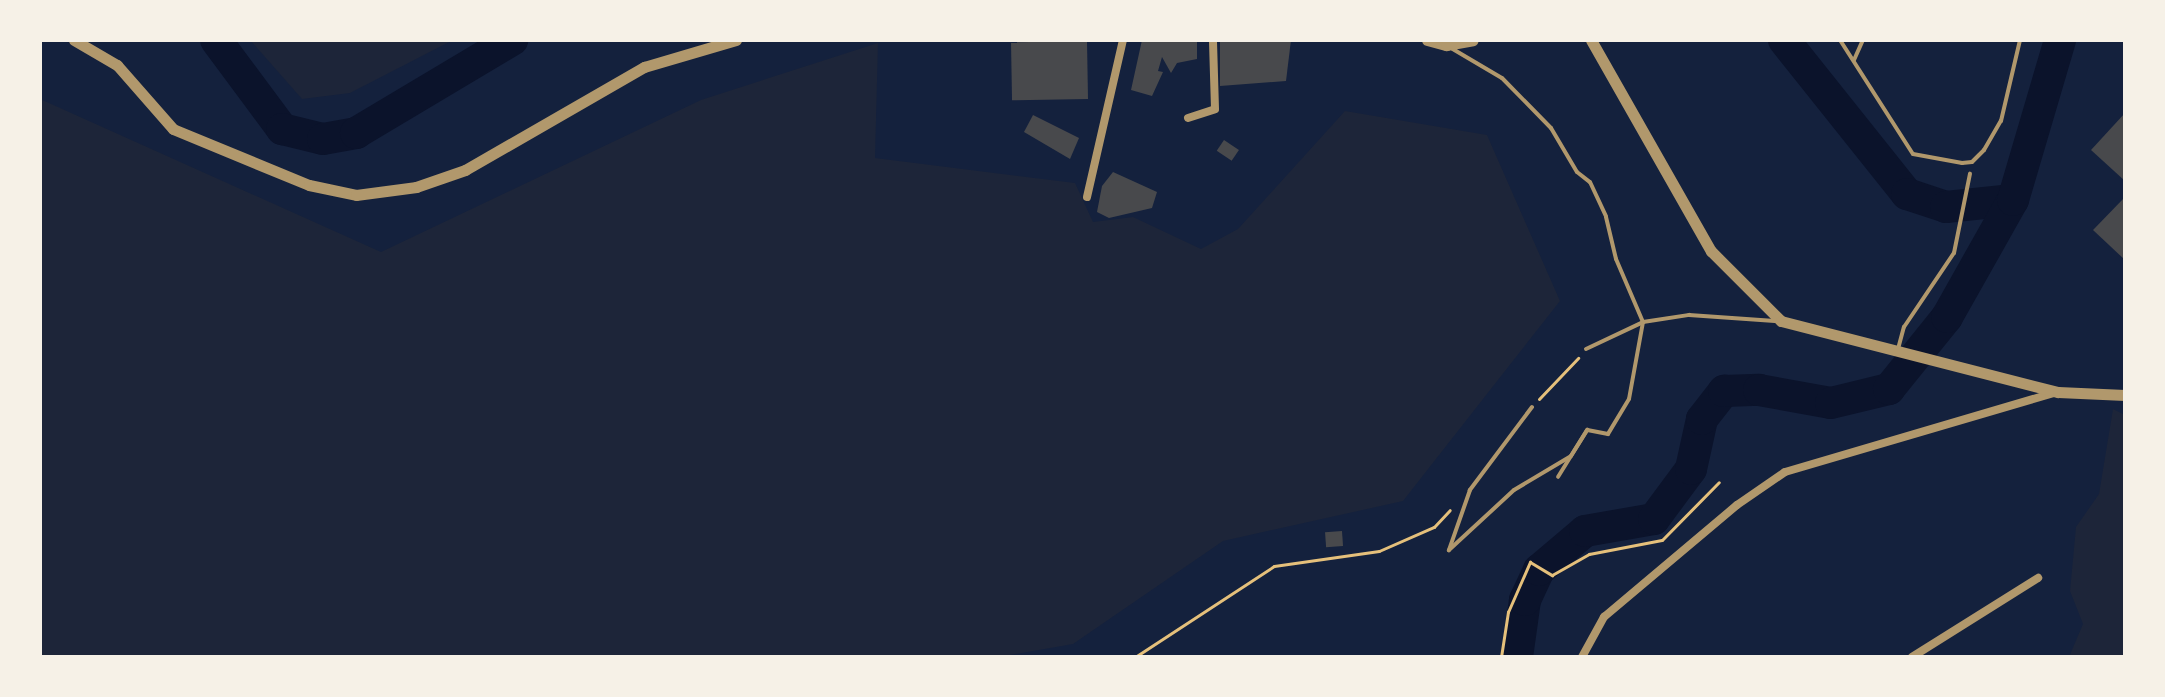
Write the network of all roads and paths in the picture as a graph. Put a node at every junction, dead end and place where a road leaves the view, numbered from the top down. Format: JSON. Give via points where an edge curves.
{"nodes":[{"id":1,"x":74,"y":40,"type":"edge"},
{"id":2,"x":736,"y":40,"type":"edge"},
{"id":3,"x":1123,"y":40,"type":"edge"},
{"id":4,"x":1213,"y":40,"type":"edge"},
{"id":5,"x":1427,"y":40,"type":"edge"},
{"id":6,"x":1473,"y":40,"type":"edge"},
{"id":7,"x":1591,"y":40,"type":"edge"},
{"id":8,"x":1840,"y":40,"type":"edge"},
{"id":9,"x":1863,"y":40,"type":"edge"},
{"id":10,"x":2020,"y":40,"type":"edge"},
{"id":11,"x":1446,"y":45,"type":"junction"},
{"id":12,"x":1854,"y":60,"type":"junction"},
{"id":13,"x":1188,"y":118,"type":"dead end"},
{"id":14,"x":1970,"y":174,"type":"dead end"},
{"id":15,"x":1087,"y":197,"type":"dead end"},
{"id":16,"x":1781,"y":321,"type":"junction"},
{"id":17,"x":1643,"y":322,"type":"junction"},
{"id":18,"x":1586,"y":349,"type":"joint"},
{"id":19,"x":1898,"y":350,"type":"junction"},
{"id":20,"x":2058,"y":392,"type":"junction"},
{"id":21,"x":2125,"y":395,"type":"edge"},
{"id":22,"x":1532,"y":407,"type":"joint"},
{"id":23,"x":1587,"y":430,"type":"junction"},
{"id":24,"x":1558,"y":477,"type":"dead end"},
{"id":25,"x":1719,"y":482,"type":"dead end"},
{"id":26,"x":1470,"y":490,"type":"junction"},
{"id":27,"x":2038,"y":578,"type":"dead end"},
{"id":28,"x":1135,"y":657,"type":"edge"},
{"id":29,"x":1501,"y":657,"type":"edge"},
{"id":30,"x":1582,"y":657,"type":"edge"},
{"id":31,"x":1912,"y":657,"type":"edge"}],
"edges":[{"from":1,"to":2,"type":"street","via":[[117,65],[173,129],[309,185],[356,195],[416,187],[465,170],[644,67]]},
{"from":3,"to":15,"type":"street"},
{"from":4,"to":13,"type":"street","via":[[1215,109]]},
{"from":5,"to":11,"type":"street"},
{"from":6,"to":11,"type":"street"},
{"from":7,"to":16,"type":"street","via":[[1711,251]]},
{"from":8,"to":12,"type":"lane"},
{"from":9,"to":12,"type":"lane"},
{"from":10,"to":12,"type":"lane","via":[[2001,121],[1972,162],[1913,154]]},
{"from":11,"to":17,"type":"lane","via":[[1502,78],[1551,128],[1577,172],[1590,182]]},
{"from":14,"to":19,"type":"lane","via":[[1954,253],[1904,327]]},
{"from":16,"to":17,"type":"lane","via":[[1689,315]]},
{"from":16,"to":19,"type":"street"},
{"from":17,"to":18,"type":"lane"},
{"from":17,"to":23,"type":"lane","via":[[1629,399],[1608,434]]},
{"from":18,"to":22,"type":"path"},
{"from":19,"to":20,"type":"street"},
{"from":20,"to":21,"type":"street"},
{"from":20,"to":30,"type":"street","via":[[1785,472],[1737,505],[1604,617]]},
{"from":22,"to":26,"type":"lane"},
{"from":23,"to":24,"type":"lane"},
{"from":23,"to":26,"type":"lane","via":[[1571,456],[1514,490],[1449,550]]},
{"from":25,"to":29,"type":"path","via":[[1669,536],[1589,554],[1552,575],[1530,562],[1508,612]]},
{"from":26,"to":28,"type":"path","via":[[1434,527],[1379,551],[1274,566]]},
{"from":27,"to":31,"type":"street"}]}
